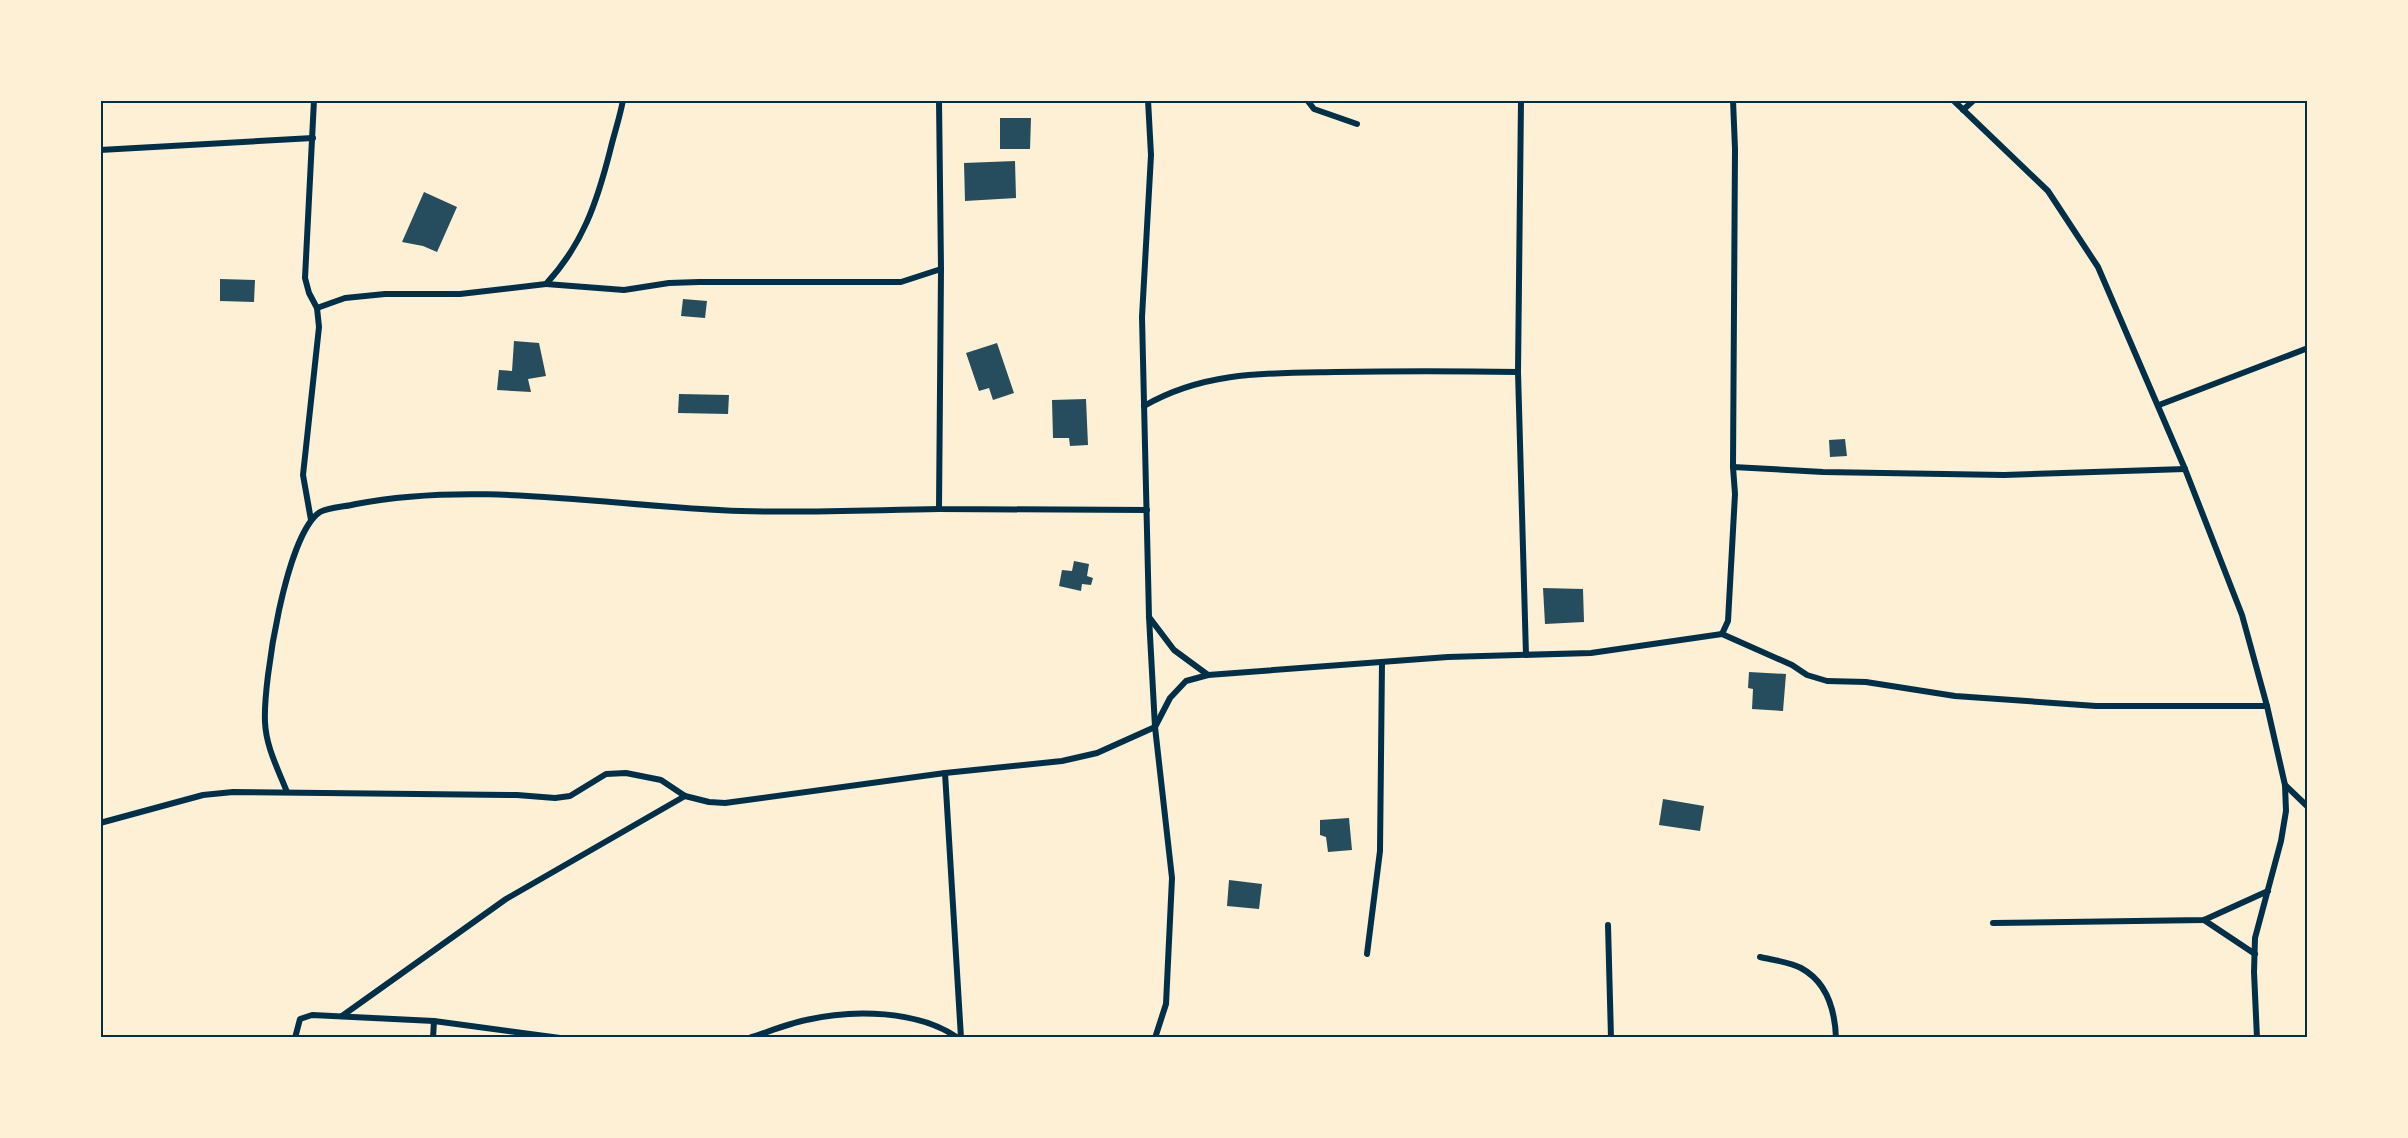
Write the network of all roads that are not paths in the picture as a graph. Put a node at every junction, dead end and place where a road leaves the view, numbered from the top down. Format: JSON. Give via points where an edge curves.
{"nodes":[{"id":1,"x":314,"y":100,"type":"edge"},
{"id":2,"x":623,"y":100,"type":"edge"},
{"id":3,"x":939,"y":100,"type":"edge"},
{"id":4,"x":1148,"y":100,"type":"edge"},
{"id":5,"x":1306,"y":100,"type":"edge"},
{"id":6,"x":1521,"y":100,"type":"edge"},
{"id":7,"x":1733,"y":100,"type":"edge"},
{"id":8,"x":1953,"y":100,"type":"edge"},
{"id":9,"x":1974,"y":100,"type":"edge"},
{"id":10,"x":1962,"y":110,"type":"junction"},
{"id":11,"x":1357,"y":124,"type":"dead end"},
{"id":12,"x":313,"y":138,"type":"junction"},
{"id":13,"x":100,"y":150,"type":"edge"},
{"id":14,"x":941,"y":269,"type":"junction"},
{"id":15,"x":546,"y":284,"type":"junction"},
{"id":16,"x":317,"y":308,"type":"junction"},
{"id":17,"x":2307,"y":348,"type":"edge"},
{"id":18,"x":1518,"y":372,"type":"junction"},
{"id":19,"x":2159,"y":405,"type":"junction"},
{"id":20,"x":1144,"y":406,"type":"junction"},
{"id":21,"x":1733,"y":468,"type":"junction"},
{"id":22,"x":2185,"y":469,"type":"junction"},
{"id":23,"x":939,"y":509,"type":"junction"},
{"id":24,"x":1147,"y":510,"type":"junction"},
{"id":25,"x":311,"y":520,"type":"junction"},
{"id":26,"x":1149,"y":617,"type":"junction"},
{"id":27,"x":1722,"y":634,"type":"junction"},
{"id":28,"x":1526,"y":655,"type":"junction"},
{"id":29,"x":1382,"y":662,"type":"junction"},
{"id":30,"x":1208,"y":675,"type":"junction"},
{"id":31,"x":2267,"y":706,"type":"junction"},
{"id":32,"x":1155,"y":727,"type":"junction"},
{"id":33,"x":945,"y":773,"type":"junction"},
{"id":34,"x":2285,"y":785,"type":"junction"},
{"id":35,"x":287,"y":792,"type":"junction"},
{"id":36,"x":685,"y":796,"type":"junction"},
{"id":37,"x":2307,"y":807,"type":"edge"},
{"id":38,"x":100,"y":823,"type":"edge"},
{"id":39,"x":2268,"y":891,"type":"junction"},
{"id":40,"x":2204,"y":920,"type":"junction"},
{"id":41,"x":1993,"y":923,"type":"dead end"},
{"id":42,"x":1608,"y":925,"type":"dead end"},
{"id":43,"x":1367,"y":954,"type":"dead end"},
{"id":44,"x":2255,"y":954,"type":"junction"},
{"id":45,"x":1760,"y":957,"type":"dead end"},
{"id":46,"x":342,"y":1016,"type":"junction"},
{"id":47,"x":434,"y":1021,"type":"junction"},
{"id":48,"x":295,"y":1038,"type":"edge"},
{"id":49,"x":433,"y":1038,"type":"edge"},
{"id":50,"x":560,"y":1038,"type":"edge"},
{"id":51,"x":749,"y":1038,"type":"edge"},
{"id":52,"x":959,"y":1038,"type":"edge"},
{"id":53,"x":1155,"y":1038,"type":"edge"},
{"id":54,"x":1611,"y":1038,"type":"edge"},
{"id":55,"x":1836,"y":1038,"type":"edge"},
{"id":56,"x":2257,"y":1038,"type":"edge"}],
"edges":[{"from":1,"to":12,"type":"street"},
{"from":2,"to":15,"type":"street","via":[[597,200],[582,236]]},
{"from":3,"to":14,"type":"street"},
{"from":4,"to":20,"type":"street","via":[[1150,175],[1142,317]]},
{"from":5,"to":11,"type":"street","via":[[1314,109]]},
{"from":6,"to":18,"type":"street"},
{"from":7,"to":21,"type":"street"},
{"from":8,"to":10,"type":"street"},
{"from":9,"to":10,"type":"street"},
{"from":10,"to":19,"type":"street","via":[[2048,191],[2076,232],[2098,267]]},
{"from":12,"to":13,"type":"street"},
{"from":12,"to":16,"type":"street","via":[[305,278]]},
{"from":14,"to":15,"type":"street","via":[[901,282],[699,282],[624,290]]},
{"from":14,"to":23,"type":"street"},
{"from":15,"to":16,"type":"street","via":[[460,294],[345,298]]},
{"from":16,"to":25,"type":"street","via":[[319,327],[303,475]]},
{"from":17,"to":19,"type":"street"},
{"from":18,"to":20,"type":"street","via":[[1251,373],[1191,386],[1162,395]]},
{"from":18,"to":28,"type":"street"},
{"from":19,"to":22,"type":"street"},
{"from":20,"to":24,"type":"street"},
{"from":21,"to":22,"type":"street","via":[[2004,475]]},
{"from":21,"to":27,"type":"street","via":[[1728,621]]},
{"from":22,"to":31,"type":"street","via":[[2242,615]]},
{"from":23,"to":24,"type":"street"},
{"from":23,"to":25,"type":"street","via":[[741,511],[436,494],[322,511]]},
{"from":24,"to":26,"type":"street"},
{"from":25,"to":35,"type":"street","via":[[286,585],[265,693],[270,751]]},
{"from":26,"to":30,"type":"street","via":[[1174,650]]},
{"from":26,"to":32,"type":"street"},
{"from":27,"to":28,"type":"street","via":[[1591,653]]},
{"from":27,"to":31,"type":"street","via":[[1827,681],[1866,682],[1955,696],[2096,706]]},
{"from":28,"to":29,"type":"street"},
{"from":29,"to":30,"type":"street"},
{"from":29,"to":43,"type":"street","via":[[1380,851]]},
{"from":30,"to":32,"type":"street","via":[[1186,681],[1170,698]]},
{"from":31,"to":34,"type":"street"},
{"from":32,"to":33,"type":"street","via":[[1097,753],[1062,761]]},
{"from":32,"to":53,"type":"street","via":[[1172,878],[1167,1004]]},
{"from":33,"to":36,"type":"street","via":[[725,803]]},
{"from":33,"to":52,"type":"street"},
{"from":34,"to":37,"type":"street"},
{"from":34,"to":39,"type":"street","via":[[2282,841]]},
{"from":35,"to":36,"type":"street","via":[[555,798],[570,796],[606,774],[626,773],[661,780]]},
{"from":35,"to":38,"type":"street","via":[[203,795]]},
{"from":36,"to":46,"type":"street","via":[[506,899]]},
{"from":39,"to":40,"type":"street"},
{"from":39,"to":44,"type":"street","via":[[2255,938]]},
{"from":40,"to":41,"type":"street"},
{"from":40,"to":44,"type":"street"},
{"from":42,"to":54,"type":"street"},
{"from":44,"to":56,"type":"street"},
{"from":45,"to":55,"type":"street","via":[[1800,967],[1819,981],[1829,998]]},
{"from":46,"to":47,"type":"street"},
{"from":46,"to":48,"type":"street","via":[[312,1015],[300,1020]]},
{"from":47,"to":49,"type":"street"},
{"from":47,"to":50,"type":"street"},
{"from":51,"to":52,"type":"street","via":[[807,1020],[863,1014],[906,1017],[941,1026]]}]}
